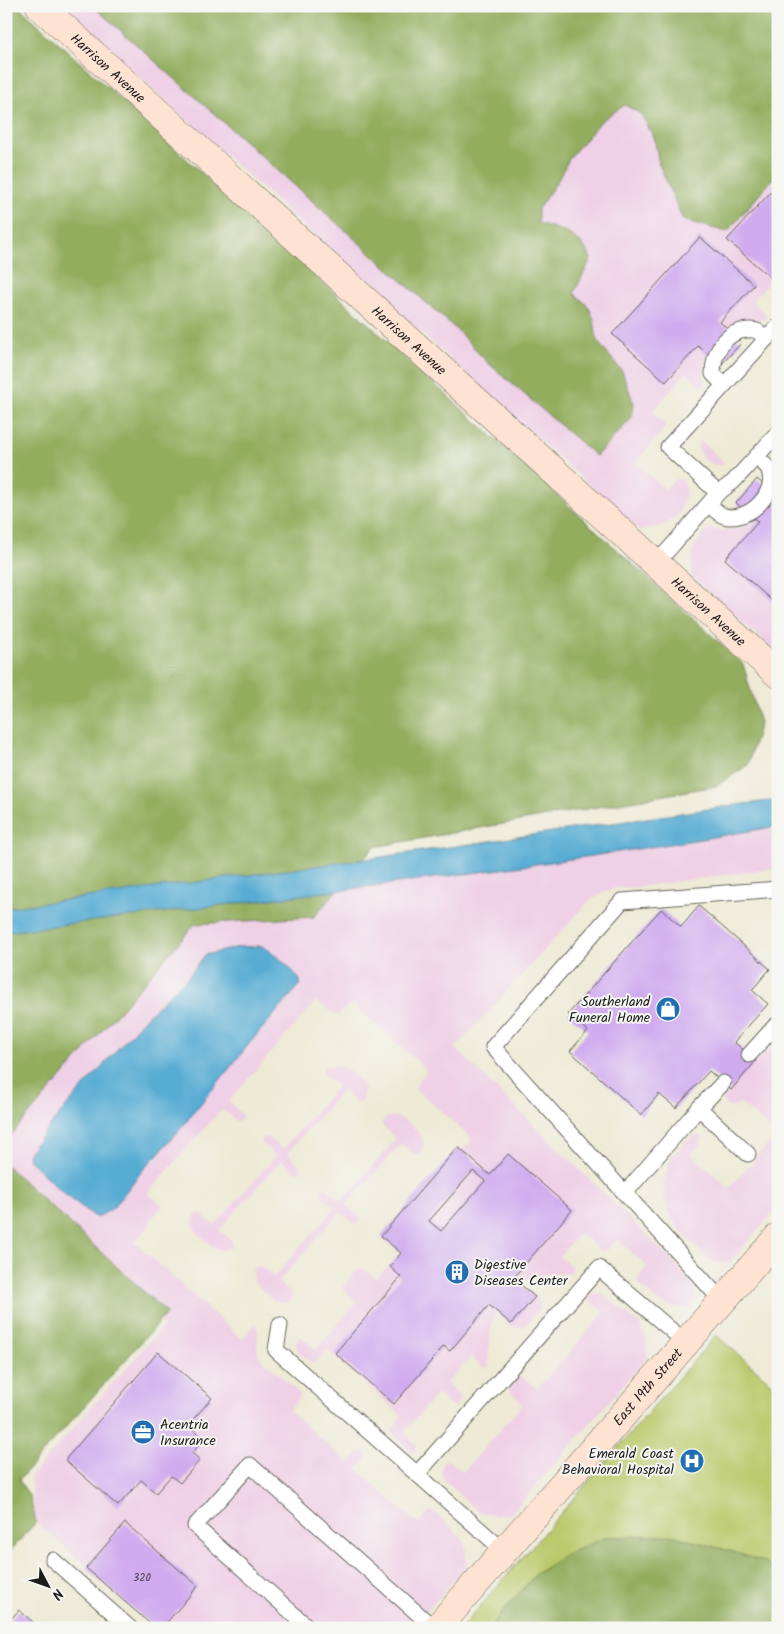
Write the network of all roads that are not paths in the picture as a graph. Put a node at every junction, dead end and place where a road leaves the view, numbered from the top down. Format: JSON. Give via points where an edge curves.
{"nodes":[{"id":1,"x":40,"y":6,"type":"edge"},
{"id":2,"x":778,"y":326,"type":"edge"},
{"id":3,"x":766,"y":339,"type":"junction"},
{"id":4,"x":724,"y":385,"type":"junction"},
{"id":5,"x":778,"y":433,"type":"edge"},
{"id":6,"x":756,"y":458,"type":"junction"},
{"id":7,"x":714,"y":498,"type":"junction"},
{"id":8,"x":656,"y":564,"type":"junction"},
{"id":9,"x":778,"y":674,"type":"edge"},
{"id":10,"x":778,"y":889,"type":"edge"},
{"id":11,"x":777,"y":1026,"type":"edge"},
{"id":12,"x":749,"y":1055,"type":"dead end"},
{"id":13,"x":723,"y":1083,"type":"dead end"},
{"id":14,"x":700,"y":1108,"type":"junction"},
{"id":15,"x":748,"y":1154,"type":"dead end"},
{"id":16,"x":625,"y":1193,"type":"junction"},
{"id":17,"x":778,"y":1237,"type":"edge"},
{"id":18,"x":722,"y":1301,"type":"junction"},
{"id":19,"x":280,"y":1325,"type":"dead end"},
{"id":20,"x":685,"y":1342,"type":"junction"},
{"id":21,"x":417,"y":1474,"type":"junction"},
{"id":22,"x":504,"y":1550,"type":"junction"},
{"id":23,"x":53,"y":1560,"type":"dead end"},
{"id":24,"x":130,"y":1628,"type":"edge"},
{"id":25,"x":309,"y":1628,"type":"edge"},
{"id":26,"x":435,"y":1628,"type":"edge"}],
"edges":[{"from":1,"to":8,"type":"street","name":"Harrison Avenue"},
{"from":2,"to":3,"type":"lane"},
{"from":3,"to":4,"type":"lane"},
{"from":3,"to":4,"type":"lane","via":[[756,330],[727,338],[718,349],[713,366],[713,374]]},
{"from":4,"to":7,"type":"lane","via":[[668,448]]},
{"from":5,"to":6,"type":"lane"},
{"from":6,"to":7,"type":"lane"},
{"from":6,"to":7,"type":"lane","via":[[767,467],[769,478],[766,493],[758,506],[750,512],[722,516]]},
{"from":7,"to":8,"type":"lane"},
{"from":8,"to":9,"type":"street","name":"Harrison Avenue"},
{"from":10,"to":16,"type":"lane","via":[[622,901],[493,1046]]},
{"from":11,"to":12,"type":"lane"},
{"from":13,"to":14,"type":"lane"},
{"from":14,"to":15,"type":"lane"},
{"from":14,"to":16,"type":"lane"},
{"from":16,"to":18,"type":"lane"},
{"from":17,"to":18,"type":"street","name":"East 19th Street"},
{"from":18,"to":20,"type":"street","name":"East 19th Street"},
{"from":19,"to":21,"type":"lane","via":[[276,1350]]},
{"from":20,"to":21,"type":"lane","via":[[599,1268]]},
{"from":20,"to":22,"type":"street","name":"East 19th Street"},
{"from":21,"to":22,"type":"lane"},
{"from":22,"to":26,"type":"street","name":"East 19th Street"},
{"from":23,"to":24,"type":"lane"},
{"from":25,"to":26,"type":"lane","via":[[195,1526],[250,1465]]}]}
